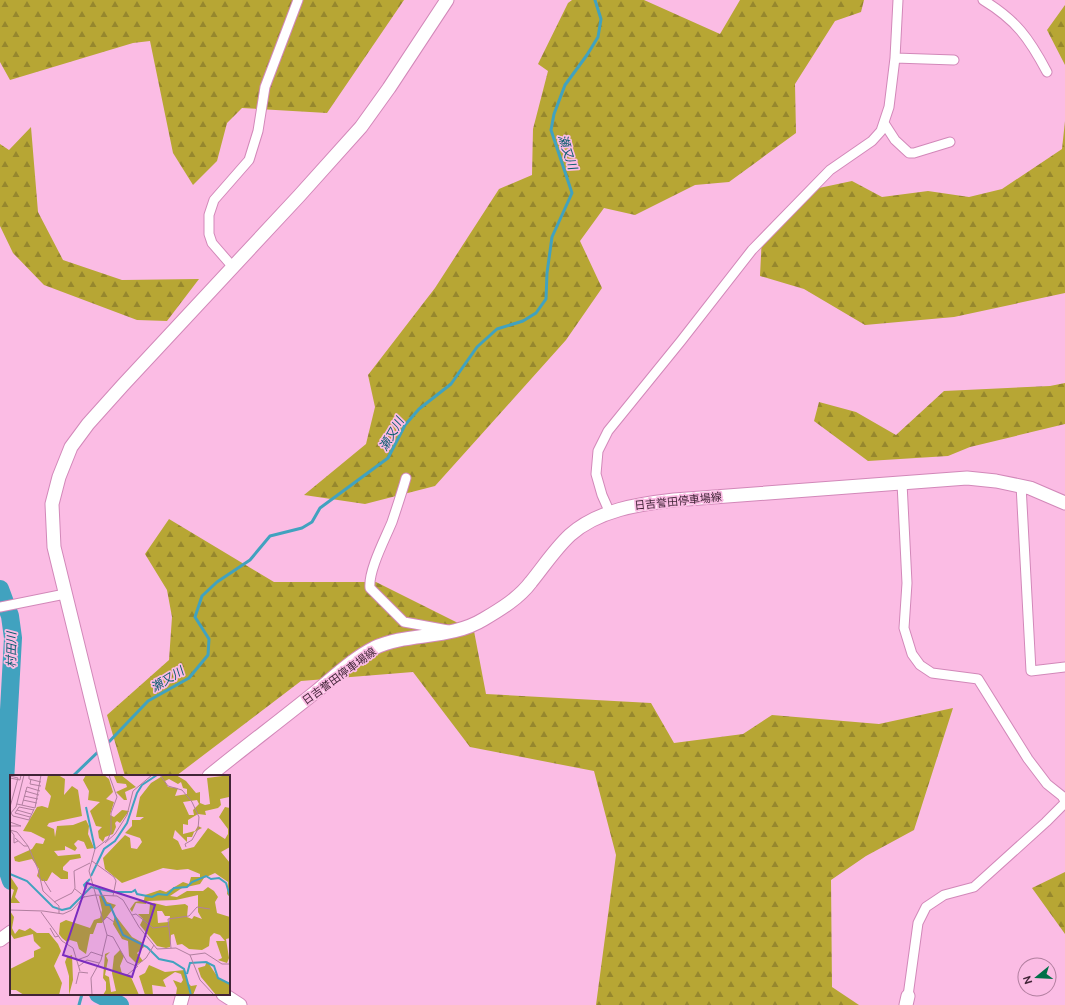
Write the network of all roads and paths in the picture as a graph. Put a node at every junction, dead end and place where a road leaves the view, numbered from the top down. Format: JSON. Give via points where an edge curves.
{"nodes":[{"id":1,"x":298,"y":0,"type":"edge"},
{"id":2,"x":447,"y":0,"type":"edge"},
{"id":3,"x":898,"y":0,"type":"edge"},
{"id":4,"x":983,"y":0,"type":"edge"},
{"id":5,"x":895,"y":58,"type":"junction"},
{"id":6,"x":954,"y":60,"type":"dead end"},
{"id":7,"x":1047,"y":72,"type":"dead end"},
{"id":8,"x":884,"y":123,"type":"junction"},
{"id":9,"x":950,"y":142,"type":"dead end"},
{"id":10,"x":232,"y":266,"type":"junction"},
{"id":11,"x":406,"y":478,"type":"dead end"},
{"id":12,"x":902,"y":483,"type":"junction"},
{"id":13,"x":1021,"y":485,"type":"junction"},
{"id":14,"x":1065,"y":503,"type":"edge"},
{"id":15,"x":610,"y":513,"type":"junction"},
{"id":16,"x":65,"y":594,"type":"junction"},
{"id":17,"x":0,"y":607,"type":"edge"},
{"id":18,"x":456,"y":631,"type":"junction"},
{"id":19,"x":1065,"y":667,"type":"edge"},
{"id":20,"x":108,"y":771,"type":"edge"},
{"id":21,"x":210,"y":775,"type":"edge"},
{"id":22,"x":1065,"y":802,"type":"edge"},
{"id":23,"x":10,"y":933,"type":"edge"},
{"id":24,"x":0,"y":940,"type":"edge"},
{"id":25,"x":225,"y":995,"type":"edge"},
{"id":26,"x":907,"y":1000,"type":"edge"},
{"id":27,"x":240,"y":1005,"type":"edge"}],
"edges":[{"from":1,"to":10,"type":"street","via":[[264,87],[258,131],[249,160],[214,200],[209,215],[209,234],[212,243]]},
{"from":2,"to":10,"type":"main road","via":[[390,88],[361,127]]},
{"from":3,"to":5,"type":"street"},
{"from":4,"to":7,"type":"street","via":[[1012,20],[1026,36]]},
{"from":5,"to":6,"type":"street"},
{"from":5,"to":8,"type":"street","via":[[889,107]]},
{"from":8,"to":9,"type":"street","via":[[895,140],[909,153]]},
{"from":8,"to":15,"type":"street","via":[[872,141],[830,170],[752,250],[608,431],[598,451],[596,474]]},
{"from":10,"to":16,"type":"main road","via":[[93,418],[72,448],[59,478],[52,504],[54,547]]},
{"from":11,"to":18,"type":"street","via":[[392,521],[371,571],[370,588],[404,622]]},
{"from":12,"to":13,"type":"main road","name":"日吉誉田停車場線","via":[[967,478]]},
{"from":12,"to":15,"type":"main road","name":"日吉誉田停車場線","via":[[674,500],[632,506]]},
{"from":12,"to":22,"type":"street","via":[[907,583],[904,628],[912,654],[920,665],[932,673],[978,679],[1028,759]]},
{"from":13,"to":14,"type":"main road","name":"日吉誉田停車場線"},
{"from":13,"to":19,"type":"street","via":[[1031,671]]},
{"from":15,"to":18,"type":"main road","name":"日吉誉田停車場線","via":[[571,534],[542,566],[531,583],[506,606],[479,623]]},
{"from":16,"to":17,"type":"street"},
{"from":16,"to":20,"type":"main road"},
{"from":18,"to":21,"type":"main road","name":"日吉誉田停車場線","via":[[393,642],[374,648]]},
{"from":22,"to":26,"type":"street","via":[[974,888],[944,895],[926,907],[918,923]]},
{"from":23,"to":24,"type":"main road"},
{"from":25,"to":27,"type":"main road"}]}
